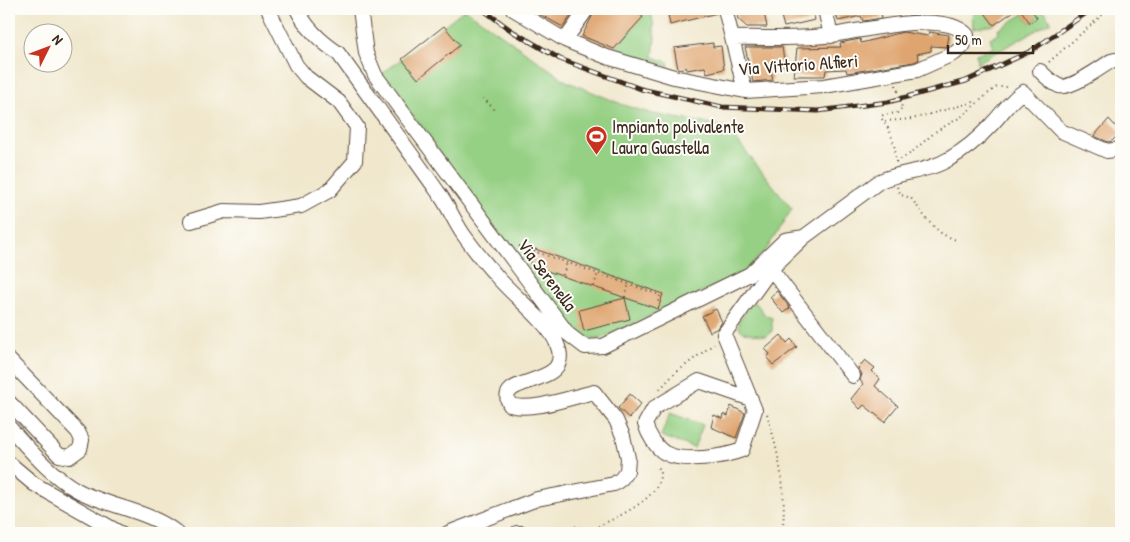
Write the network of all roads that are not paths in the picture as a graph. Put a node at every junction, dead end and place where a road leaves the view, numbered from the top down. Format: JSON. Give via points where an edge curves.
{"nodes":[{"id":1,"x":268,"y":9,"type":"edge"},
{"id":2,"x":296,"y":9,"type":"edge"},
{"id":3,"x":353,"y":9,"type":"edge"},
{"id":4,"x":513,"y":9,"type":"edge"},
{"id":5,"x":588,"y":9,"type":"edge"},
{"id":6,"x":725,"y":9,"type":"edge"},
{"id":7,"x":825,"y":9,"type":"edge"},
{"id":8,"x":360,"y":15,"type":"edge"},
{"id":9,"x":831,"y":36,"type":"junction"},
{"id":10,"x":732,"y":38,"type":"junction"},
{"id":11,"x":565,"y":40,"type":"junction"},
{"id":12,"x":1121,"y":64,"type":"edge"},
{"id":13,"x":1040,"y":71,"type":"road end"},
{"id":14,"x":745,"y":91,"type":"junction"},
{"id":15,"x":1121,"y":149,"type":"edge"},
{"id":16,"x":191,"y":221,"type":"dead end"},
{"id":17,"x":804,"y":237,"type":"junction"},
{"id":18,"x":770,"y":269,"type":"junction"},
{"id":19,"x":9,"y":360,"type":"edge"},
{"id":20,"x":852,"y":376,"type":"dead end"},
{"id":21,"x":751,"y":399,"type":"junction"},
{"id":22,"x":9,"y":402,"type":"edge"},
{"id":23,"x":9,"y":427,"type":"edge"},
{"id":24,"x":9,"y":462,"type":"edge"},
{"id":25,"x":120,"y":533,"type":"edge"},
{"id":26,"x":176,"y":533,"type":"edge"},
{"id":27,"x":448,"y":533,"type":"edge"},
{"id":28,"x":517,"y":533,"type":"edge"},
{"id":29,"x":522,"y":533,"type":"edge"}],
"edges":[{"from":1,"to":16,"type":"street","via":[[296,66],[338,102],[357,127],[356,161],[330,190],[301,206],[259,212],[224,211]]},
{"from":2,"to":27,"type":"street","via":[[321,41],[338,53],[440,194],[463,234],[557,342],[558,365],[549,374],[511,388],[506,398],[510,405],[536,405],[594,392],[616,420],[623,436],[628,458],[626,471],[614,484],[537,499]]},
{"from":3,"to":8,"type":"street"},
{"from":4,"to":11,"type":"street","name":"Via Vittorio Alfieri"},
{"from":5,"to":11,"type":"street"},
{"from":6,"to":10,"type":"street"},
{"from":7,"to":9,"type":"street"},
{"from":8,"to":17,"type":"street","name":"Via Serenella","via":[[366,53],[375,75],[568,334],[585,347],[603,346],[750,274],[784,240]]},
{"from":9,"to":10,"type":"street"},
{"from":9,"to":14,"type":"street","name":"Via Vittorio Alfieri","via":[[896,23],[952,25],[967,35],[963,46],[955,53],[917,70],[824,86]]},
{"from":10,"to":14,"type":"street"},
{"from":11,"to":14,"type":"street","name":"Via Vittorio Alfieri","via":[[607,57],[674,77]]},
{"from":12,"to":13,"type":"street","via":[[1111,61],[1066,87],[1059,86]]},
{"from":15,"to":17,"type":"street","via":[[1107,151],[1061,131],[1023,92],[977,139],[950,159],[927,170],[894,168]]},
{"from":17,"to":18,"type":"street"},
{"from":18,"to":20,"type":"street"},
{"from":18,"to":21,"type":"street","via":[[724,334]]},
{"from":19,"to":22,"type":"street","via":[[78,432],[82,440],[80,449],[69,457],[59,455]]},
{"from":21,"to":21,"type":"street","via":[[756,410],[740,451],[694,459],[665,453],[645,424],[654,408],[698,381]]},
{"from":23,"to":26,"type":"street","via":[[62,481]]},
{"from":24,"to":25,"type":"street","via":[[34,484]]},
{"from":28,"to":29,"type":"street"}]}
